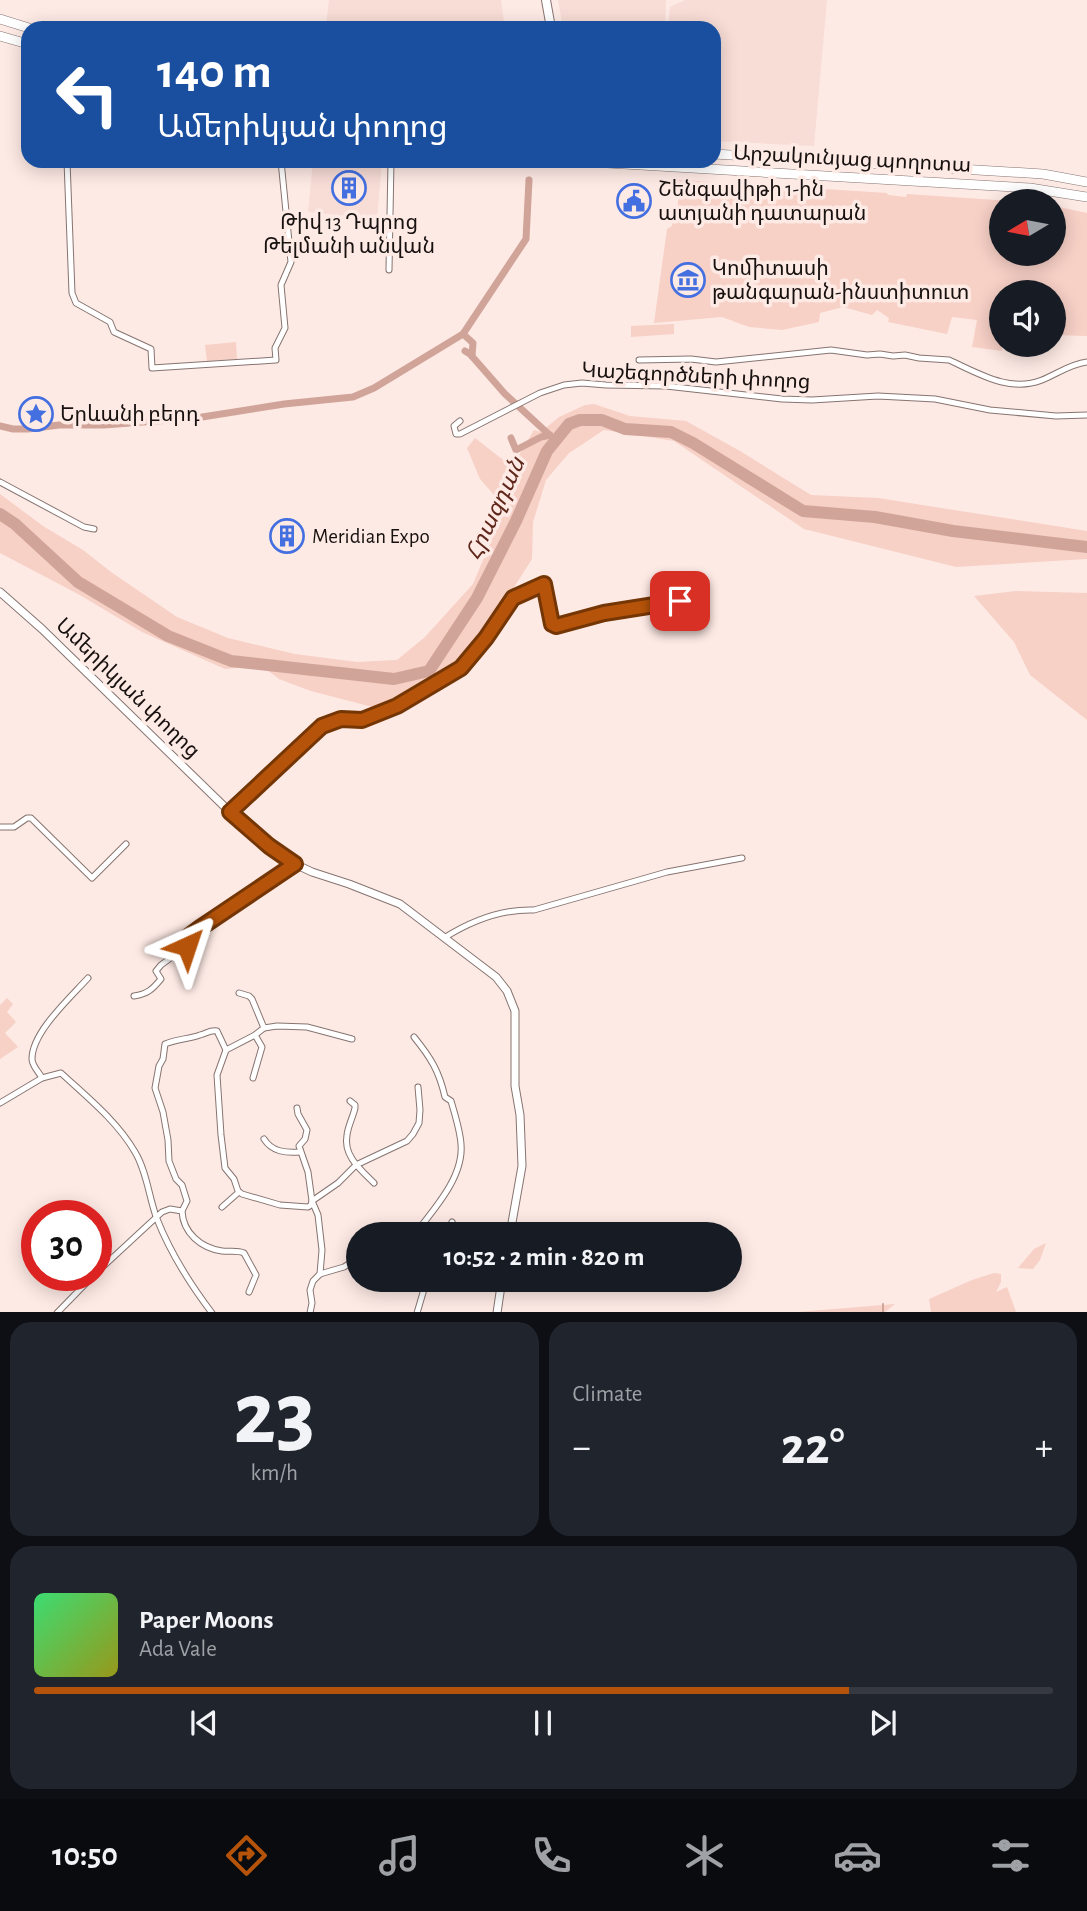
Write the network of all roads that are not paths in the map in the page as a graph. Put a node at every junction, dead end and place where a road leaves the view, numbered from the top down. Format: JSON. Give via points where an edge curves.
{"nodes":[{"id":1,"x":546,"y":0,"type":"edge"},
{"id":2,"x":0,"y":19,"type":"edge"},
{"id":3,"x":550,"y":21,"type":"edge"},
{"id":4,"x":21,"y":26,"type":"edge"},
{"id":5,"x":0,"y":36,"type":"edge"},
{"id":6,"x":21,"y":42,"type":"edge"},
{"id":7,"x":721,"y":154,"type":"edge"},
{"id":8,"x":67,"y":168,"type":"edge"},
{"id":9,"x":282,"y":168,"type":"edge"},
{"id":10,"x":391,"y":168,"type":"edge"},
{"id":11,"x":700,"y":168,"type":"edge"},
{"id":12,"x":1087,"y":182,"type":"edge"},
{"id":13,"x":1087,"y":197,"type":"edge"},
{"id":14,"x":389,"y":270,"type":"dead end"},
{"id":15,"x":639,"y":360,"type":"dead end"},
{"id":16,"x":1087,"y":362,"type":"edge"},
{"id":17,"x":1087,"y":415,"type":"edge"},
{"id":18,"x":460,"y":421,"type":"dead end"},
{"id":19,"x":0,"y":482,"type":"edge"},
{"id":20,"x":94,"y":529,"type":"dead end"},
{"id":21,"x":0,"y":592,"type":"edge"},
{"id":22,"x":680,"y":601,"type":"dead end"},
{"id":23,"x":230,"y":812,"type":"junction"},
{"id":24,"x":0,"y":827,"type":"edge"},
{"id":25,"x":126,"y":844,"type":"dead end"},
{"id":26,"x":742,"y":858,"type":"dead end"},
{"id":27,"x":295,"y":864,"type":"junction"},
{"id":28,"x":444,"y":937,"type":"junction"},
{"id":29,"x":88,"y":978,"type":"dead end"},
{"id":30,"x":239,"y":993,"type":"dead end"},
{"id":31,"x":134,"y":996,"type":"dead end"},
{"id":32,"x":264,"y":1028,"type":"junction"},
{"id":33,"x":255,"y":1035,"type":"junction"},
{"id":34,"x":414,"y":1037,"type":"dead end"},
{"id":35,"x":352,"y":1039,"type":"dead end"},
{"id":36,"x":226,"y":1050,"type":"junction"},
{"id":37,"x":42,"y":1078,"type":"junction"},
{"id":38,"x":253,"y":1078,"type":"dead end"},
{"id":39,"x":418,"y":1087,"type":"dead end"},
{"id":40,"x":350,"y":1101,"type":"dead end"},
{"id":41,"x":0,"y":1103,"type":"edge"},
{"id":42,"x":297,"y":1108,"type":"dead end"},
{"id":43,"x":264,"y":1139,"type":"dead end"},
{"id":44,"x":300,"y":1152,"type":"junction"},
{"id":45,"x":356,"y":1165,"type":"junction"},
{"id":46,"x":374,"y":1183,"type":"dead end"},
{"id":47,"x":239,"y":1192,"type":"junction"},
{"id":48,"x":312,"y":1201,"type":"junction"},
{"id":49,"x":222,"y":1207,"type":"dead end"},
{"id":50,"x":182,"y":1211,"type":"junction"},
{"id":51,"x":157,"y":1218,"type":"junction"},
{"id":52,"x":424,"y":1222,"type":"edge"},
{"id":53,"x":512,"y":1222,"type":"edge"},
{"id":54,"x":112,"y":1259,"type":"edge"},
{"id":55,"x":346,"y":1267,"type":"edge"},
{"id":56,"x":320,"y":1274,"type":"junction"},
{"id":57,"x":78,"y":1291,"type":"edge"},
{"id":58,"x":249,"y":1292,"type":"dead end"},
{"id":59,"x":423,"y":1292,"type":"edge"},
{"id":60,"x":500,"y":1292,"type":"edge"},
{"id":61,"x":57,"y":1312,"type":"edge"},
{"id":62,"x":212,"y":1312,"type":"edge"},
{"id":63,"x":310,"y":1312,"type":"edge"},
{"id":64,"x":417,"y":1312,"type":"edge"},
{"id":65,"x":496,"y":1312,"type":"edge"}],
"edges":[{"from":1,"to":3,"type":"main road"},
{"from":2,"to":4,"type":"main road"},
{"from":5,"to":6,"type":"main road"},
{"from":7,"to":12,"type":"main road","name":"Արշակունյաց պողոտա","via":[[1043,174]]},
{"from":8,"to":9,"type":"street","via":[[76,303],[110,322],[114,332],[151,349],[152,368],[276,360],[275,348],[285,328],[281,285],[291,262]]},
{"from":10,"to":14,"type":"street"},
{"from":11,"to":13,"type":"main road","name":"Արշակունյաց պողոտա","via":[[1030,188]]},
{"from":15,"to":16,"type":"street","name":"Կաշեգործների փողոց","via":[[729,361],[831,350],[949,360],[998,382],[1021,384]]},
{"from":17,"to":18,"type":"street","name":"Կաշեգործների փողոց","via":[[990,410],[935,399],[782,399],[666,386],[582,383],[540,393],[456,434],[454,426]]},
{"from":19,"to":20,"type":"street"},
{"from":21,"to":23,"type":"street","name":"Ամերիկյան փողոց"},
{"from":22,"to":23,"type":"street","via":[[556,626],[544,584],[513,598],[461,668],[397,706],[362,720],[341,719],[322,726]]},
{"from":23,"to":27,"type":"street","name":"Ամերիկյան փողոց"},
{"from":24,"to":25,"type":"street","via":[[14,827],[31,818],[92,878]]},
{"from":26,"to":28,"type":"street","via":[[667,872],[534,910],[515,910],[464,925]]},
{"from":27,"to":28,"type":"street","name":"Ամերիկյան փողոց","via":[[400,904]]},
{"from":27,"to":31,"type":"street","via":[[188,937],[187,946],[156,971],[161,979],[152,990]]},
{"from":28,"to":53,"type":"street","name":"Ամերիկյան փողոց","via":[[496,977],[515,1011],[522,1166]]},
{"from":29,"to":37,"type":"street","via":[[41,1030],[32,1057]]},
{"from":30,"to":32,"type":"street","via":[[252,999]]},
{"from":32,"to":33,"type":"street"},
{"from":32,"to":35,"type":"street","via":[[307,1027]]},
{"from":33,"to":36,"type":"street"},
{"from":33,"to":38,"type":"street","via":[[262,1047]]},
{"from":34,"to":52,"type":"street","via":[[435,1063],[445,1097],[452,1101],[461,1142],[461,1158],[448,1189]]},
{"from":36,"to":47,"type":"street","via":[[217,1075],[220,1135],[224,1164]]},
{"from":36,"to":50,"type":"street","via":[[217,1031],[212,1030],[174,1040],[165,1044],[157,1071],[155,1088],[169,1161],[187,1201]]},
{"from":37,"to":41,"type":"street"},
{"from":37,"to":51,"type":"street","via":[[61,1073],[126,1137],[137,1155]]},
{"from":39,"to":45,"type":"street","via":[[419,1123],[413,1134]]},
{"from":40,"to":45,"type":"street","via":[[355,1105],[346,1147]]},
{"from":42,"to":44,"type":"street","via":[[307,1130]]},
{"from":43,"to":44,"type":"street","via":[[276,1150]]},
{"from":44,"to":48,"type":"street"},
{"from":45,"to":46,"type":"street"},
{"from":45,"to":48,"type":"street"},
{"from":47,"to":48,"type":"street","via":[[297,1207],[308,1207]]},
{"from":47,"to":49,"type":"street"},
{"from":48,"to":56,"type":"street","via":[[322,1250]]},
{"from":50,"to":51,"type":"street","via":[[170,1209]]},
{"from":50,"to":58,"type":"street","via":[[193,1238],[214,1249],[244,1253],[256,1275]]},
{"from":51,"to":54,"type":"street"},
{"from":51,"to":62,"type":"street"},
{"from":55,"to":56,"type":"street"},
{"from":56,"to":63,"type":"street","via":[[310,1290]]},
{"from":57,"to":61,"type":"street"},
{"from":59,"to":64,"type":"street"},
{"from":60,"to":65,"type":"street"}]}
